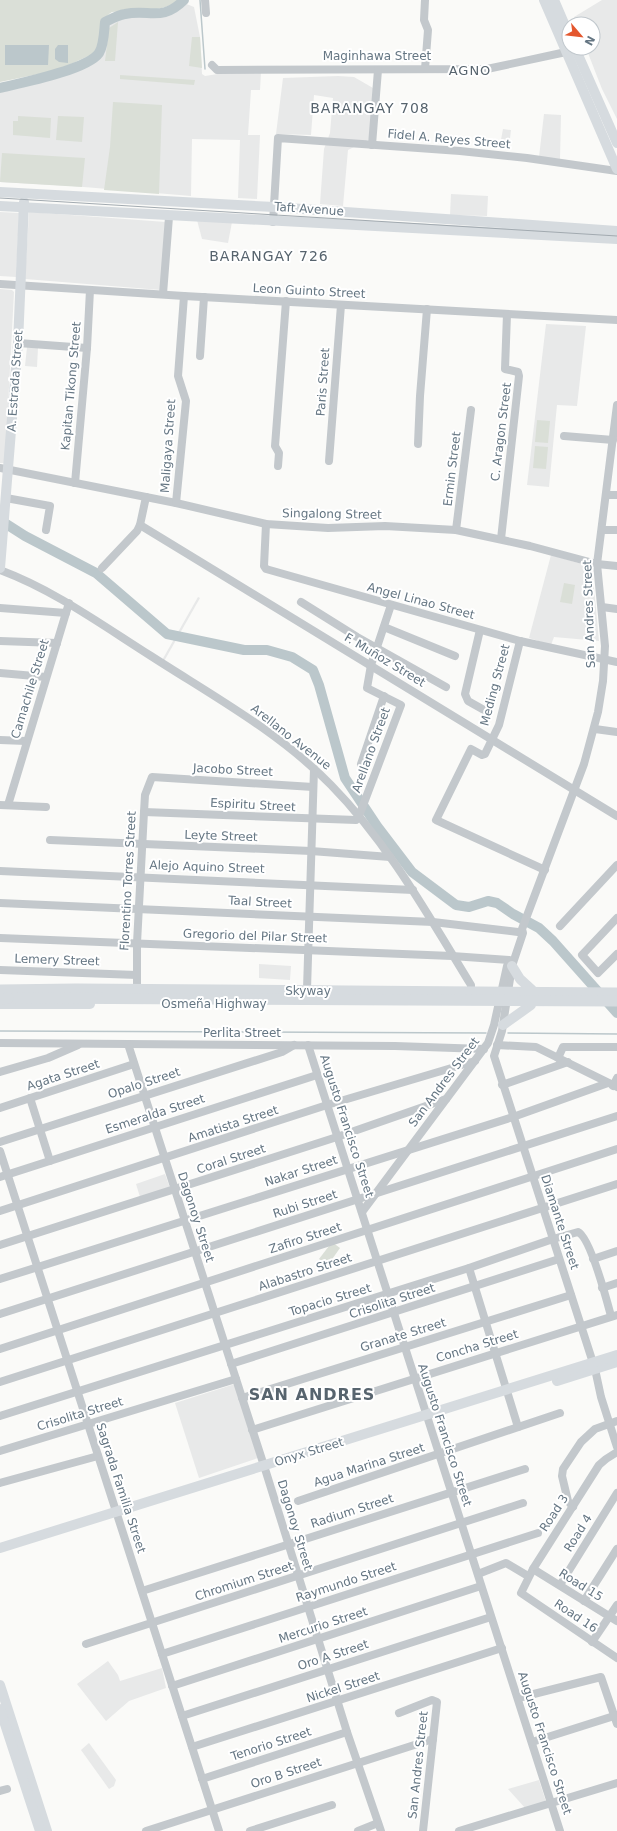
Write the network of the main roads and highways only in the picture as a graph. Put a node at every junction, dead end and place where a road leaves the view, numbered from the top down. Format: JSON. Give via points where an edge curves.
{"nodes":[{"id":1,"x":544,"y":0,"type":"edge"},
{"id":2,"x":554,"y":0,"type":"edge"},
{"id":3,"x":561,"y":16,"type":"edge"},
{"id":4,"x":561,"y":33,"type":"edge"},
{"id":5,"x":572,"y":56,"type":"edge"},
{"id":6,"x":573,"y":56,"type":"edge"},
{"id":7,"x":617,"y":143,"type":"edge"},
{"id":8,"x":617,"y":170,"type":"edge"},
{"id":9,"x":0,"y":192,"type":"edge"},
{"id":10,"x":24,"y":194,"type":"junction"},
{"id":11,"x":125,"y":199,"type":"junction"},
{"id":12,"x":0,"y":206,"type":"edge"},
{"id":13,"x":23,"y":208,"type":"junction"},
{"id":14,"x":126,"y":214,"type":"junction"},
{"id":15,"x":614,"y":230,"type":"edge"},
{"id":16,"x":556,"y":232,"type":"junction"},
{"id":17,"x":617,"y":239,"type":"edge"},
{"id":18,"x":4,"y":468,"type":"edge"},
{"id":19,"x":0,"y":569,"type":"edge"},
{"id":20,"x":510,"y":963,"type":"road end"},
{"id":21,"x":0,"y":986,"type":"edge"},
{"id":22,"x":96,"y":987,"type":"junction"},
{"id":23,"x":532,"y":990,"type":"junction"},
{"id":24,"x":584,"y":990,"type":"dead end"},
{"id":25,"x":617,"y":992,"type":"edge"},
{"id":26,"x":1,"y":997,"type":"edge"},
{"id":27,"x":612,"y":999,"type":"edge"},
{"id":28,"x":531,"y":1005,"type":"junction"},
{"id":29,"x":597,"y":1005,"type":"dead end"},
{"id":30,"x":503,"y":1025,"type":"road end"},
{"id":31,"x":617,"y":1355,"type":"edge"},
{"id":32,"x":617,"y":1362,"type":"edge"},
{"id":33,"x":594,"y":1366,"type":"junction"},
{"id":34,"x":117,"y":1515,"type":"junction"},
{"id":35,"x":0,"y":1548,"type":"edge"},
{"id":36,"x":0,"y":1556,"type":"edge"},
{"id":37,"x":0,"y":1685,"type":"edge"},
{"id":38,"x":0,"y":1709,"type":"edge"},
{"id":39,"x":22,"y":1765,"type":"junction"},
{"id":40,"x":40,"y":1831,"type":"edge"},
{"id":41,"x":47,"y":1831,"type":"edge"}],
"edges":[{"from":1,"to":4,"type":"main road"},
{"from":2,"to":3,"type":"main road"},
{"from":5,"to":8,"type":"main road"},
{"from":6,"to":7,"type":"main road"},
{"from":9,"to":10,"type":"main road","name":"Taft Avenue"},
{"from":10,"to":11,"type":"main road","name":"Taft Avenue"},
{"from":10,"to":13,"type":"main road","name":"A. Estrada Street"},
{"from":11,"to":14,"type":"main road"},
{"from":11,"to":16,"type":"main road","name":"Taft Avenue","via":[[274,207]]},
{"from":12,"to":13,"type":"main road","name":"Taft Avenue"},
{"from":13,"to":14,"type":"main road","name":"Taft Avenue"},
{"from":13,"to":18,"type":"main road","name":"A. Estrada Street","via":[[18,343]]},
{"from":14,"to":16,"type":"main road","name":"Taft Avenue"},
{"from":15,"to":16,"type":"main road","name":"Taft Avenue"},
{"from":16,"to":17,"type":"main road","name":"Taft Avenue"},
{"from":18,"to":19,"type":"main road","name":"A. Estrada Street","via":[[6,498]]},
{"from":20,"to":23,"type":"main road","via":[[520,979]]},
{"from":21,"to":22,"type":"main road","name":"Osmeña Highway"},
{"from":22,"to":23,"type":"main road","name":"Osmeña Highway"},
{"from":22,"to":26,"type":"main road","name":"Osmeña Highway","via":[[78,993]]},
{"from":23,"to":24,"type":"main road","name":"Osmeña Highway"},
{"from":25,"to":26,"type":"highway","name":"Skyway","via":[[76,989]]},
{"from":25,"to":27,"type":"main road"},
{"from":26,"to":27,"type":"highway","name":"Skyway"},
{"from":26,"to":28,"type":"main road","name":"Osmeña Highway"},
{"from":28,"to":29,"type":"main road","name":"Osmeña Highway"},
{"from":28,"to":30,"type":"main road"},
{"from":31,"to":33,"type":"main road","name":"Onyx Street"},
{"from":32,"to":33,"type":"main road","name":"Onyx Street"},
{"from":33,"to":34,"type":"main road","name":"Onyx Street"},
{"from":34,"to":35,"type":"main road","name":"Onyx Street"},
{"from":34,"to":36,"type":"main road","name":"Onyx Street"},
{"from":37,"to":39,"type":"main road"},
{"from":38,"to":39,"type":"main road"},
{"from":39,"to":40,"type":"main road"},
{"from":39,"to":41,"type":"main road"}]}
